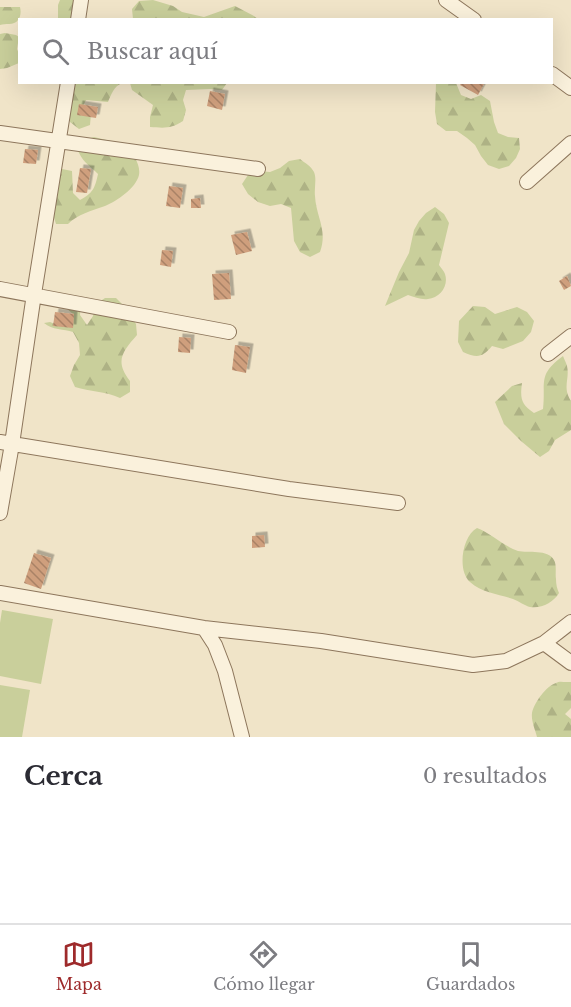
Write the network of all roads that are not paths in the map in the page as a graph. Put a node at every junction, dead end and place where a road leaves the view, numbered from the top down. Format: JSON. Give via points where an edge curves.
{"nodes":[{"id":1,"x":81,"y":0,"type":"edge"},
{"id":2,"x":446,"y":0,"type":"edge"},
{"id":3,"x":78,"y":18,"type":"edge"},
{"id":4,"x":471,"y":18,"type":"edge"},
{"id":5,"x":553,"y":75,"type":"edge"},
{"id":6,"x":68,"y":84,"type":"edge"},
{"id":7,"x":571,"y":88,"type":"edge"},
{"id":8,"x":0,"y":133,"type":"edge"},
{"id":9,"x":59,"y":142,"type":"junction"},
{"id":10,"x":571,"y":143,"type":"edge"},
{"id":11,"x":258,"y":169,"type":"dead end"},
{"id":12,"x":527,"y":182,"type":"dead end"},
{"id":13,"x":0,"y":289,"type":"edge"},
{"id":14,"x":34,"y":294,"type":"junction"},
{"id":15,"x":229,"y":332,"type":"dead end"},
{"id":16,"x":571,"y":336,"type":"edge"},
{"id":17,"x":548,"y":354,"type":"dead end"},
{"id":18,"x":6,"y":443,"type":"edge"},
{"id":19,"x":398,"y":503,"type":"dead end"},
{"id":20,"x":0,"y":513,"type":"edge"},
{"id":21,"x":0,"y":593,"type":"edge"},
{"id":22,"x":571,"y":622,"type":"edge"},
{"id":23,"x":204,"y":628,"type":"junction"},
{"id":24,"x":544,"y":643,"type":"junction"},
{"id":25,"x":571,"y":663,"type":"edge"},
{"id":26,"x":242,"y":737,"type":"edge"}],
"edges":[{"from":1,"to":3,"type":"street"},
{"from":2,"to":4,"type":"street"},
{"from":5,"to":7,"type":"street"},
{"from":6,"to":9,"type":"street"},
{"from":8,"to":9,"type":"street"},
{"from":9,"to":11,"type":"street"},
{"from":9,"to":14,"type":"street"},
{"from":10,"to":12,"type":"street"},
{"from":13,"to":14,"type":"street"},
{"from":14,"to":15,"type":"street"},
{"from":14,"to":18,"type":"street"},
{"from":16,"to":17,"type":"street"},
{"from":18,"to":19,"type":"street"},
{"from":18,"to":20,"type":"street"},
{"from":21,"to":23,"type":"street"},
{"from":22,"to":24,"type":"street"},
{"from":23,"to":24,"type":"street","via":[[321,641],[473,665],[506,661]]},
{"from":23,"to":26,"type":"street","via":[[225,671]]},
{"from":24,"to":25,"type":"street"}]}
